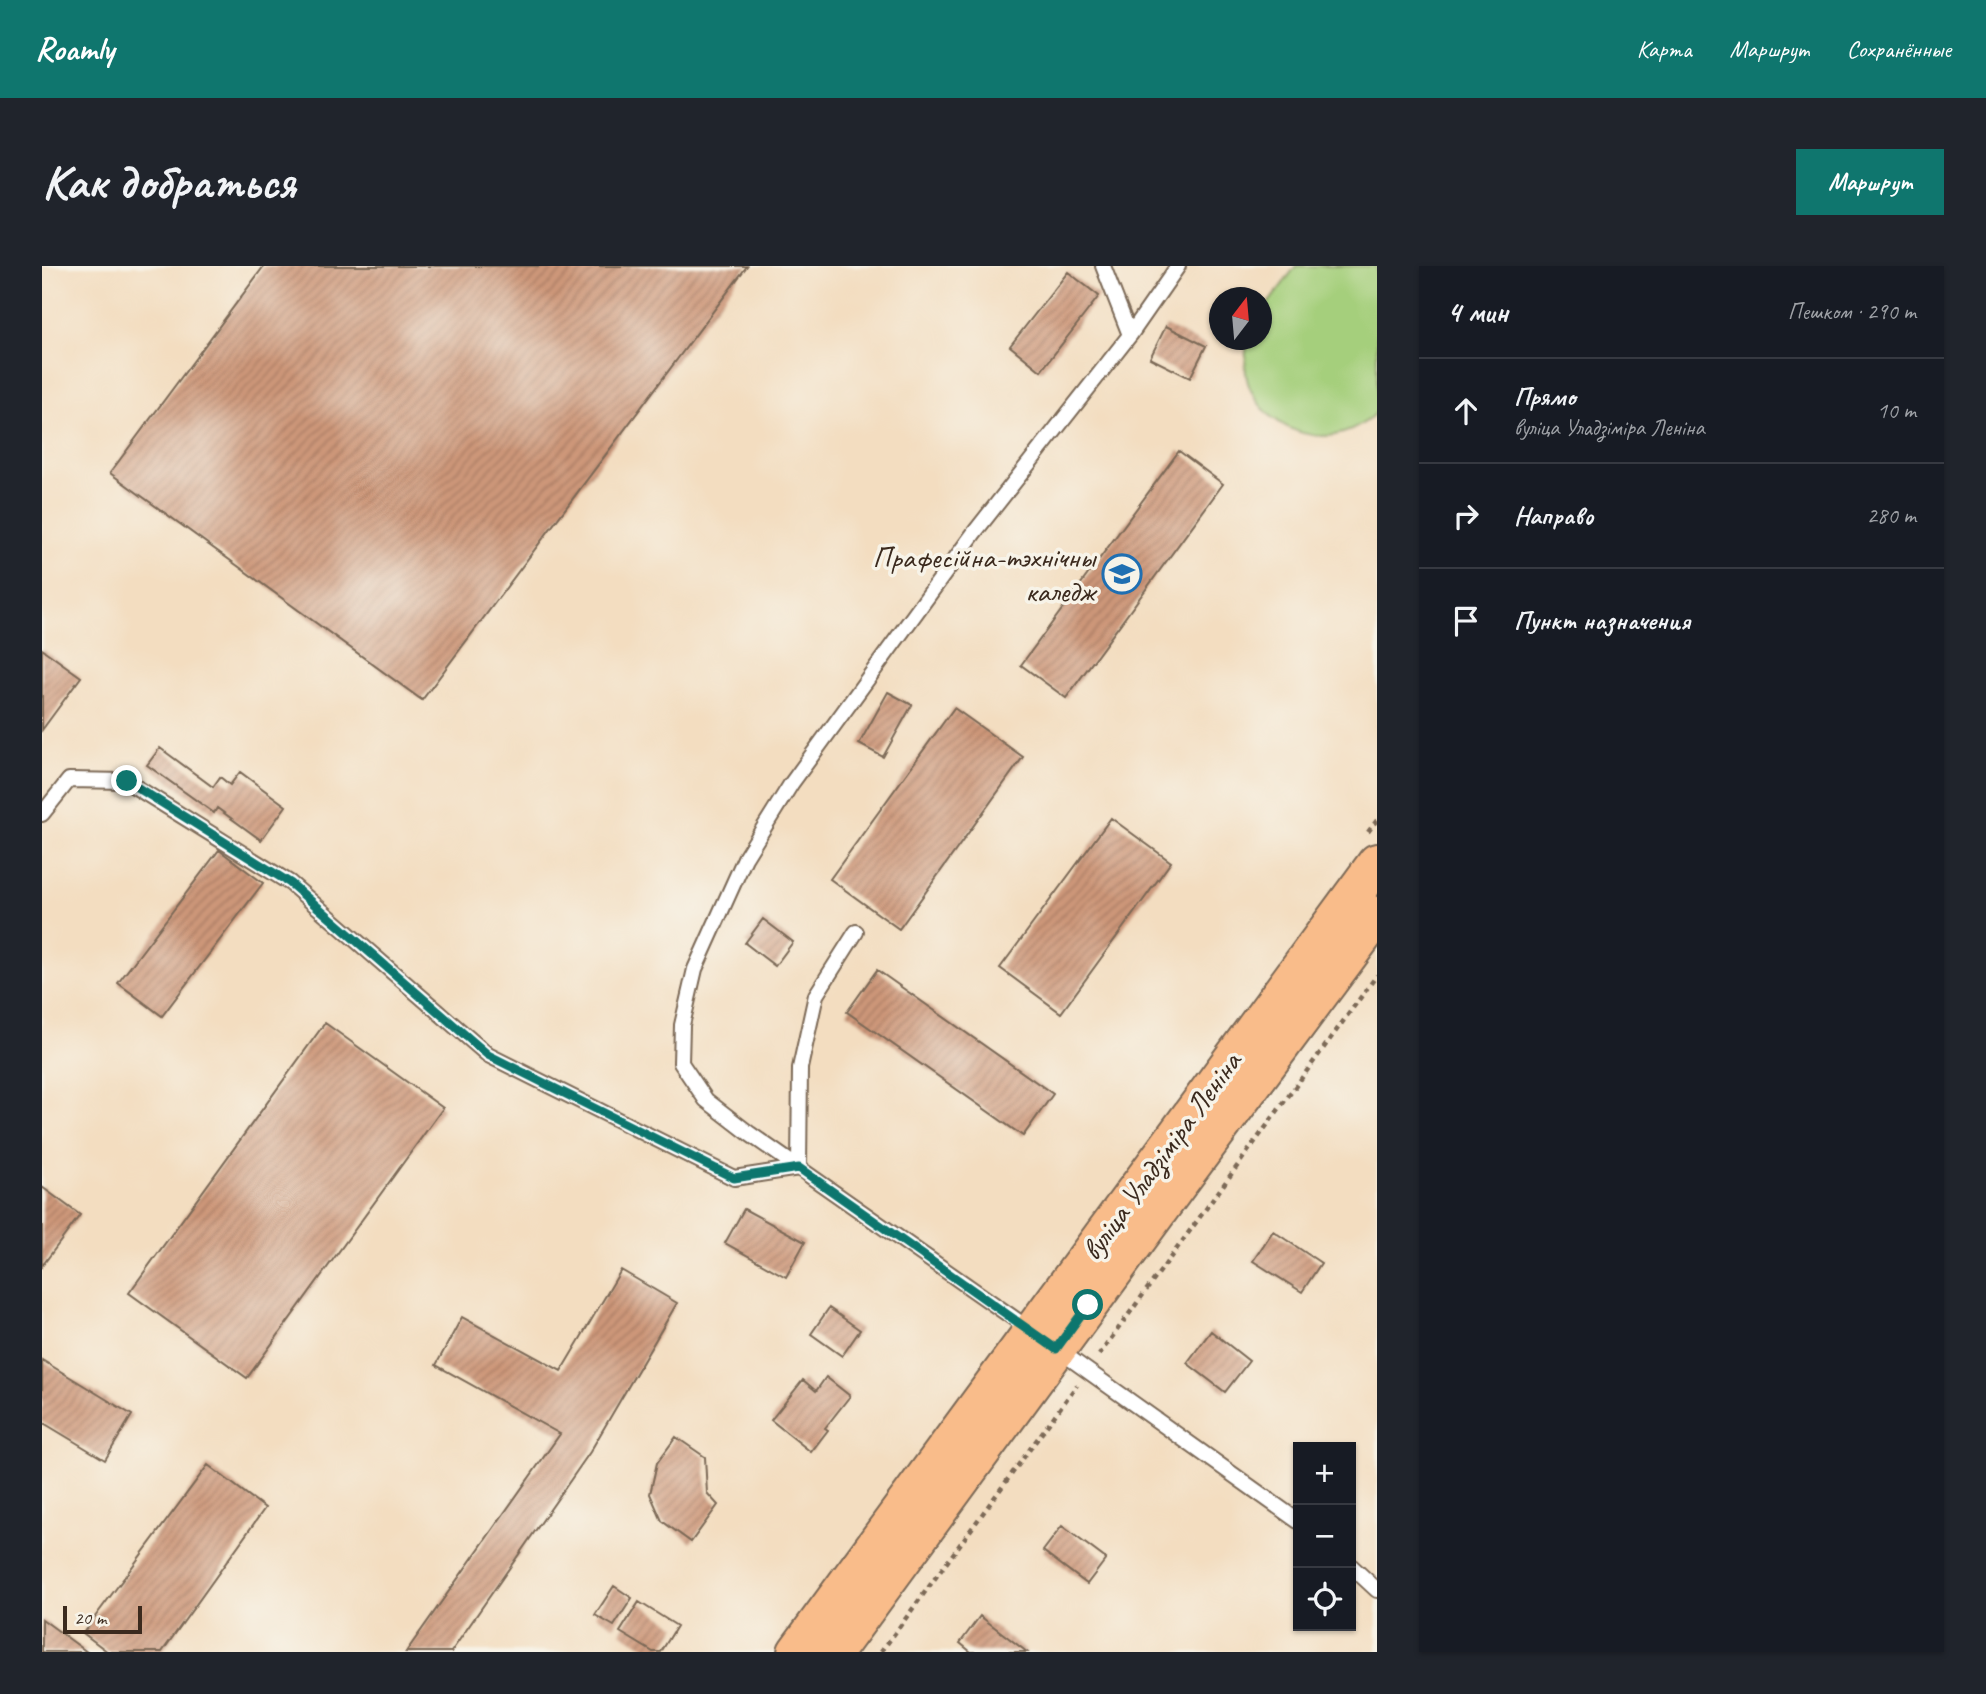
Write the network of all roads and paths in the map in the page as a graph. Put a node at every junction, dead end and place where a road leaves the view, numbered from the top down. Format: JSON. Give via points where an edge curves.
{"nodes":[{"id":1,"x":1103,"y":266,"type":"edge"},
{"id":2,"x":1178,"y":266,"type":"edge"},
{"id":3,"x":1130,"y":335,"type":"junction"},
{"id":4,"x":42,"y":814,"type":"edge"},
{"id":5,"x":1377,"y":863,"type":"edge"},
{"id":6,"x":1377,"y":915,"type":"edge"},
{"id":7,"x":856,"y":932,"type":"dead end"},
{"id":8,"x":1377,"y":975,"type":"edge"},
{"id":9,"x":799,"y":1168,"type":"junction"},
{"id":10,"x":1044,"y":1340,"type":"junction"},
{"id":11,"x":1087,"y":1372,"type":"junction"},
{"id":12,"x":1293,"y":1517,"type":"edge"},
{"id":13,"x":1353,"y":1568,"type":"edge"},
{"id":14,"x":1377,"y":1590,"type":"edge"},
{"id":15,"x":797,"y":1652,"type":"edge"},
{"id":16,"x":834,"y":1652,"type":"edge"},
{"id":17,"x":881,"y":1652,"type":"edge"}],
"edges":[{"from":1,"to":3,"type":"lane"},
{"from":2,"to":3,"type":"lane"},
{"from":3,"to":9,"type":"lane","via":[[974,533],[791,784],[745,858],[695,969],[682,1025],[681,1063],[706,1100]]},
{"from":4,"to":9,"type":"lane","via":[[69,780],[127,781],[290,883],[488,1055],[734,1178]]},
{"from":5,"to":10,"type":"main road","name":"вуліца Уладзіміра Леніна"},
{"from":6,"to":10,"type":"main road","name":"вуліца Уладзіміра Леніна"},
{"from":7,"to":9,"type":"lane","via":[[816,995],[800,1068]]},
{"from":8,"to":11,"type":"path"},
{"from":9,"to":10,"type":"lane"},
{"from":10,"to":11,"type":"lane"},
{"from":10,"to":15,"type":"main road","name":"вуліца Уладзіміра Леніна"},
{"from":10,"to":16,"type":"main road","name":"вуліца Уладзіміра Леніна"},
{"from":11,"to":12,"type":"lane"},
{"from":11,"to":17,"type":"path"},
{"from":13,"to":14,"type":"lane"}]}
